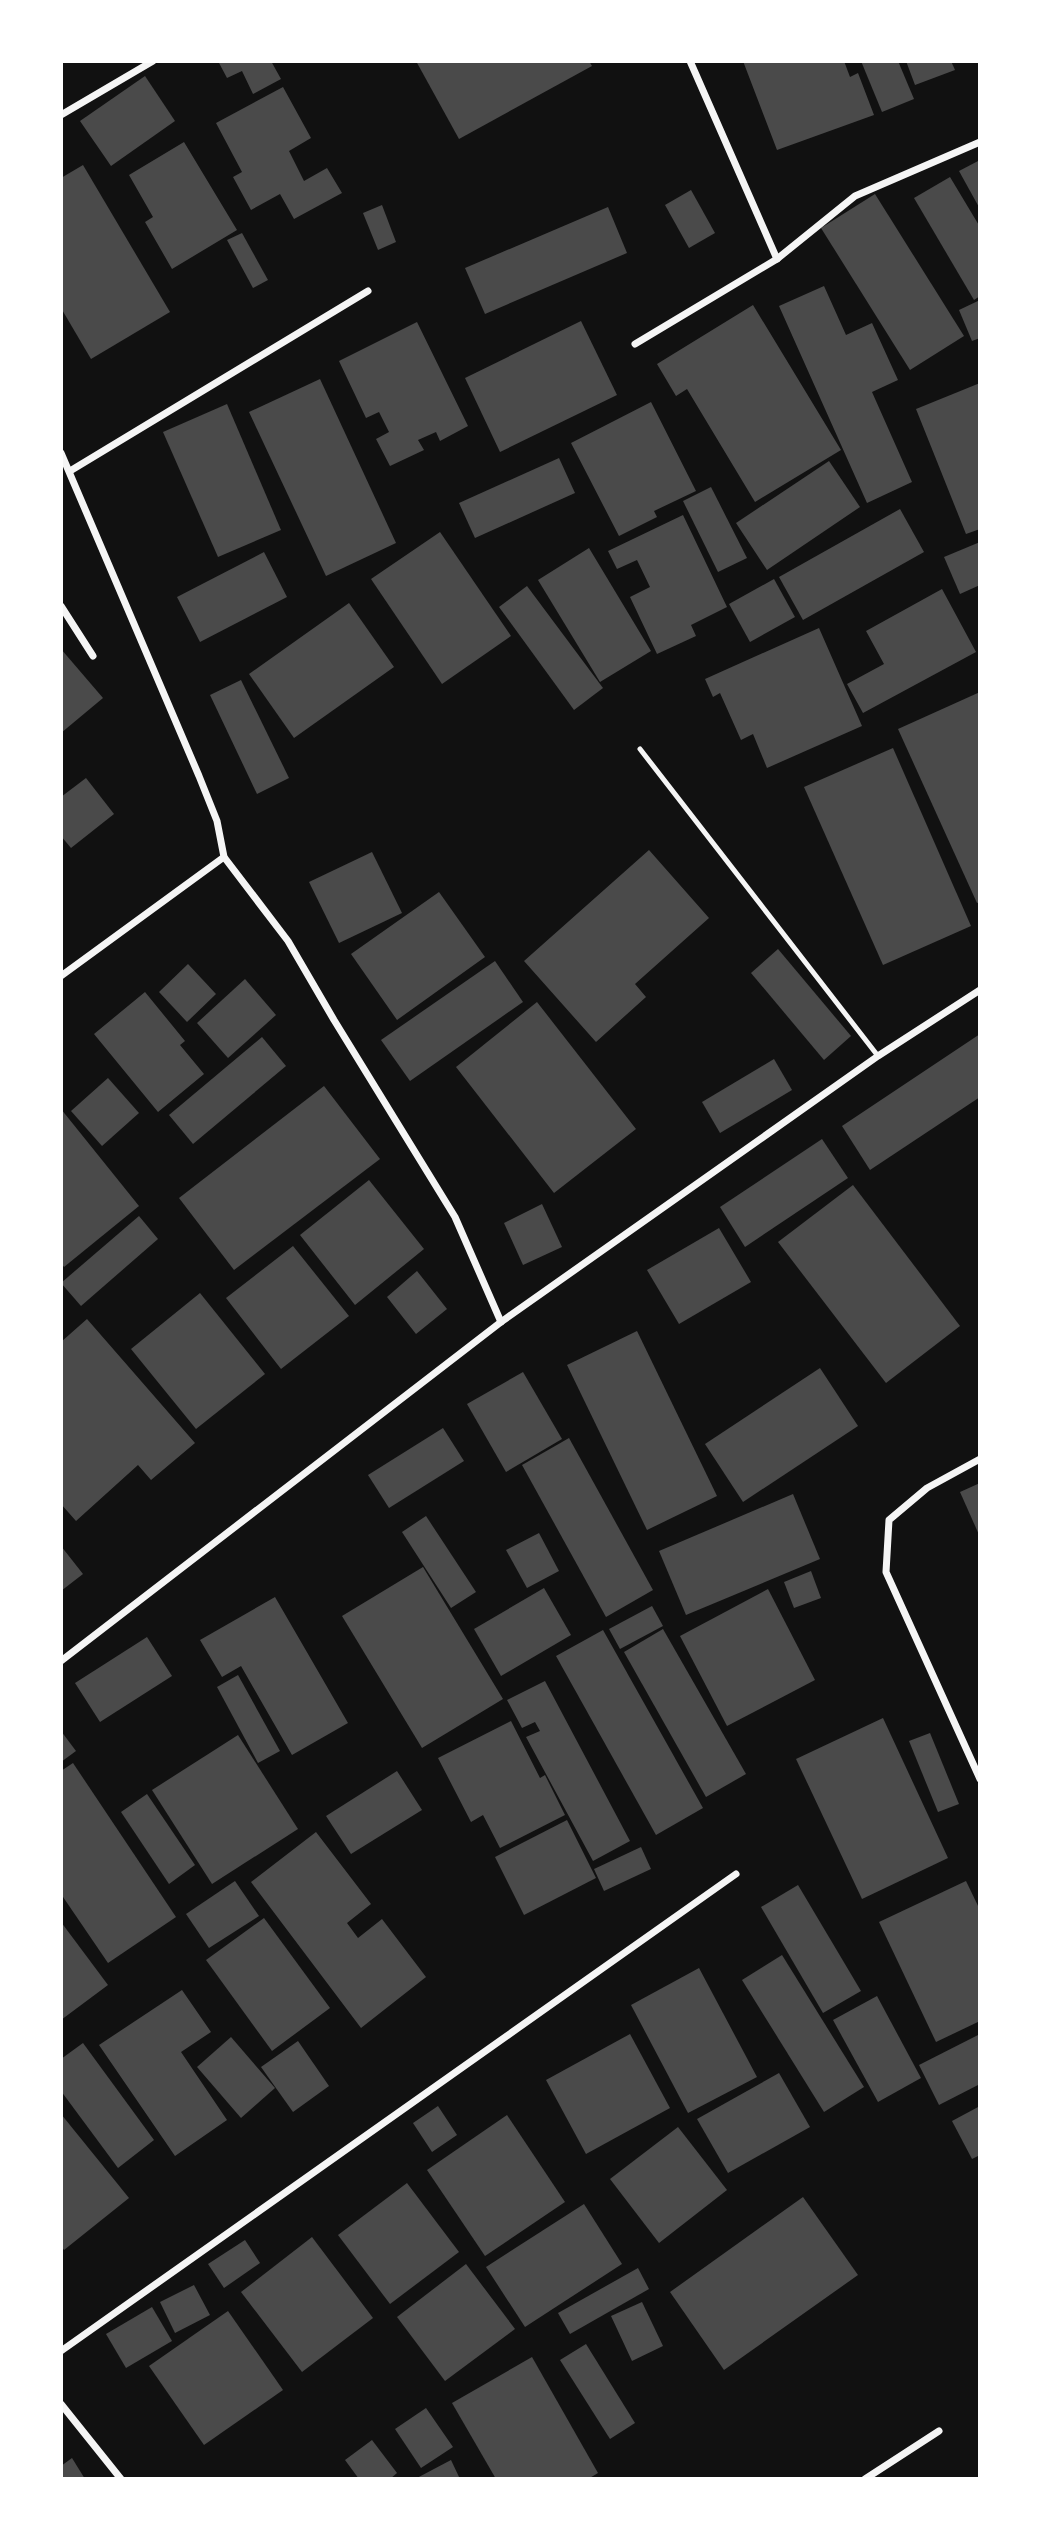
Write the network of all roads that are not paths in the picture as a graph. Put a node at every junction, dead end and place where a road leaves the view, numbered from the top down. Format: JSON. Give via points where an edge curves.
{"nodes":[{"id":1,"x":153,"y":61,"type":"edge"},
{"id":2,"x":690,"y":61,"type":"edge"},
{"id":3,"x":61,"y":115,"type":"edge"},
{"id":4,"x":980,"y":142,"type":"edge"},
{"id":5,"x":777,"y":259,"type":"junction"},
{"id":6,"x":368,"y":291,"type":"dead end"},
{"id":7,"x":635,"y":344,"type":"dead end"},
{"id":8,"x":61,"y":453,"type":"edge"},
{"id":9,"x":70,"y":471,"type":"junction"},
{"id":10,"x":61,"y":606,"type":"edge"},
{"id":11,"x":93,"y":656,"type":"dead end"},
{"id":12,"x":640,"y":749,"type":"dead end"},
{"id":13,"x":224,"y":857,"type":"junction"},
{"id":14,"x":61,"y":976,"type":"edge"},
{"id":15,"x":980,"y":990,"type":"edge"},
{"id":16,"x":878,"y":1056,"type":"junction"},
{"id":17,"x":501,"y":1322,"type":"junction"},
{"id":18,"x":980,"y":1459,"type":"edge"},
{"id":19,"x":61,"y":1661,"type":"edge"},
{"id":20,"x":980,"y":1779,"type":"edge"},
{"id":21,"x":736,"y":1874,"type":"dead end"},
{"id":22,"x":61,"y":2351,"type":"edge"},
{"id":23,"x":61,"y":2404,"type":"edge"},
{"id":24,"x":939,"y":2431,"type":"dead end"},
{"id":25,"x":121,"y":2479,"type":"edge"},
{"id":26,"x":865,"y":2479,"type":"edge"}],
"edges":[{"from":1,"to":3,"type":"street"},
{"from":2,"to":5,"type":"street"},
{"from":4,"to":5,"type":"street","via":[[855,196]]},
{"from":5,"to":7,"type":"street"},
{"from":6,"to":9,"type":"street"},
{"from":8,"to":9,"type":"street"},
{"from":9,"to":13,"type":"street","via":[[200,776],[217,821]]},
{"from":10,"to":11,"type":"street"},
{"from":12,"to":16,"type":"lane"},
{"from":13,"to":14,"type":"street"},
{"from":13,"to":17,"type":"street","via":[[288,941],[455,1217]]},
{"from":15,"to":16,"type":"street"},
{"from":16,"to":17,"type":"street"},
{"from":17,"to":19,"type":"street"},
{"from":18,"to":20,"type":"street","via":[[927,1488],[888,1520],[886,1572]]},
{"from":21,"to":22,"type":"street"},
{"from":23,"to":25,"type":"street"},
{"from":24,"to":26,"type":"street"}]}
